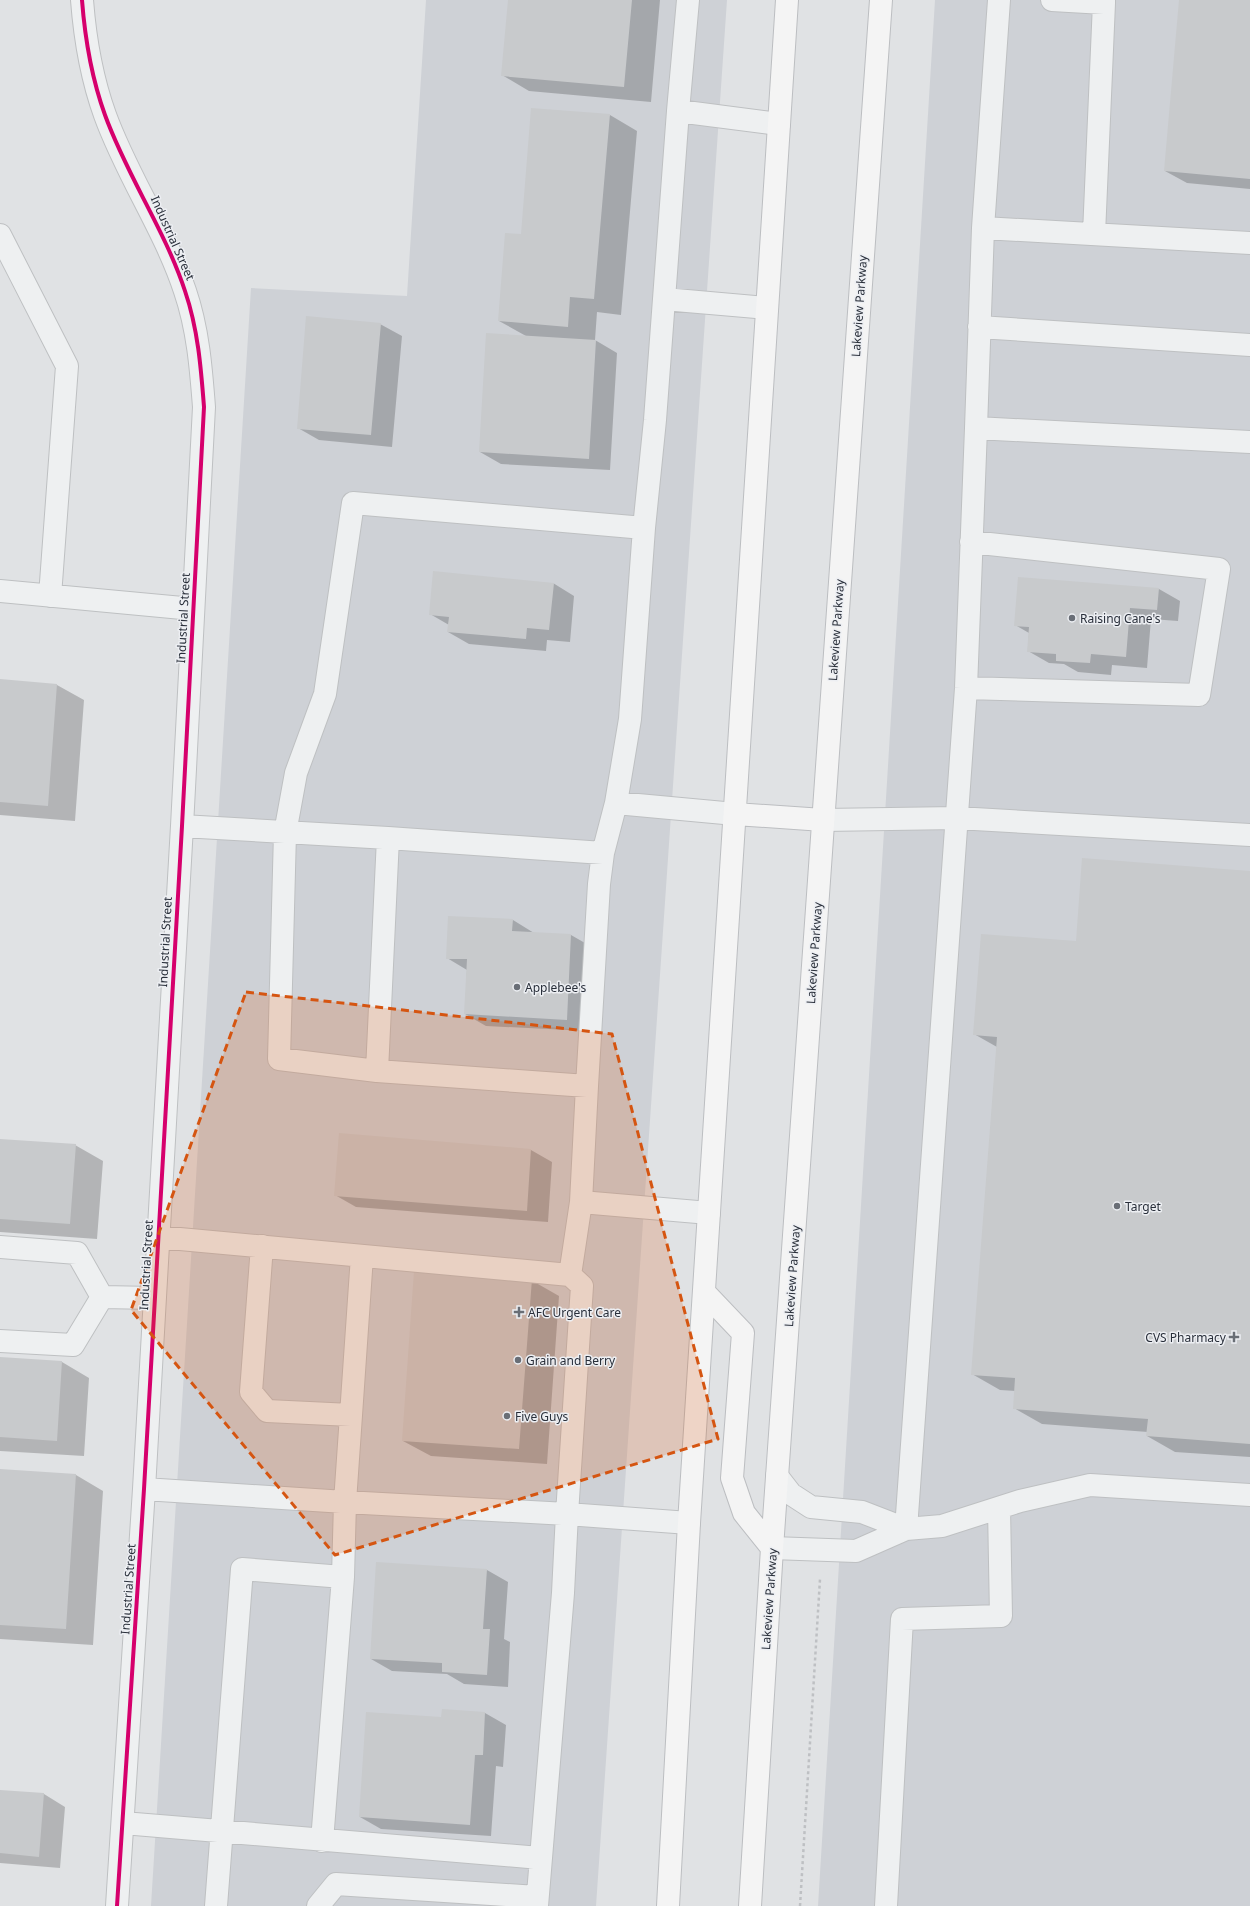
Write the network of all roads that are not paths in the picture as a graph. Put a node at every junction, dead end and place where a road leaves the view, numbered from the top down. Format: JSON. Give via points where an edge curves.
{"nodes":[{"id":1,"x":82,"y":0,"type":"edge"},
{"id":2,"x":688,"y":0,"type":"edge"},
{"id":3,"x":787,"y":0,"type":"edge"},
{"id":4,"x":880,"y":0,"type":"edge"},
{"id":5,"x":999,"y":0,"type":"edge"},
{"id":6,"x":1052,"y":0,"type":"edge"},
{"id":7,"x":1104,"y":2,"type":"edge"},
{"id":8,"x":678,"y":111,"type":"junction"},
{"id":9,"x":778,"y":124,"type":"junction"},
{"id":10,"x":983,"y":228,"type":"junction"},
{"id":11,"x":1094,"y":234,"type":"junction"},
{"id":12,"x":0,"y":235,"type":"edge"},
{"id":13,"x":1250,"y":243,"type":"edge"},
{"id":14,"x":664,"y":299,"type":"junction"},
{"id":15,"x":767,"y":308,"type":"junction"},
{"id":16,"x":979,"y":327,"type":"junction"},
{"id":17,"x":1250,"y":345,"type":"edge"},
{"id":18,"x":976,"y":428,"type":"junction"},
{"id":19,"x":1250,"y":442,"type":"edge"},
{"id":20,"x":644,"y":528,"type":"junction"},
{"id":21,"x":971,"y":542,"type":"junction"},
{"id":22,"x":0,"y":591,"type":"edge"},
{"id":23,"x":50,"y":596,"type":"junction"},
{"id":24,"x":193,"y":609,"type":"junction"},
{"id":25,"x":966,"y":688,"type":"junction"},
{"id":26,"x":616,"y":803,"type":"junction"},
{"id":27,"x":734,"y":814,"type":"junction"},
{"id":28,"x":957,"y":818,"type":"junction"},
{"id":29,"x":822,"y":820,"type":"junction"},
{"id":30,"x":182,"y":826,"type":"junction"},
{"id":31,"x":285,"y":833,"type":"junction"},
{"id":32,"x":1250,"y":835,"type":"edge"},
{"id":33,"x":388,"y":838,"type":"junction"},
{"id":34,"x":603,"y":853,"type":"junction"},
{"id":35,"x":377,"y":1071,"type":"junction"},
{"id":36,"x":587,"y":1086,"type":"junction"},
{"id":37,"x":581,"y":1202,"type":"junction"},
{"id":38,"x":709,"y":1213,"type":"junction"},
{"id":39,"x":158,"y":1237,"type":"junction"},
{"id":40,"x":262,"y":1246,"type":"junction"},
{"id":41,"x":0,"y":1247,"type":"edge"},
{"id":42,"x":362,"y":1256,"type":"junction"},
{"id":43,"x":570,"y":1275,"type":"junction"},
{"id":44,"x":704,"y":1292,"type":"junction"},
{"id":45,"x":102,"y":1297,"type":"junction"},
{"id":46,"x":154,"y":1298,"type":"junction"},
{"id":47,"x":0,"y":1341,"type":"edge"},
{"id":48,"x":351,"y":1415,"type":"junction"},
{"id":49,"x":778,"y":1476,"type":"junction"},
{"id":50,"x":144,"y":1489,"type":"junction"},
{"id":51,"x":1250,"y":1495,"type":"edge"},
{"id":52,"x":345,"y":1502,"type":"junction"},
{"id":53,"x":999,"y":1508,"type":"junction"},
{"id":54,"x":567,"y":1514,"type":"junction"},
{"id":55,"x":689,"y":1523,"type":"junction"},
{"id":56,"x":906,"y":1529,"type":"junction"},
{"id":57,"x":772,"y":1548,"type":"junction"},
{"id":58,"x":343,"y":1577,"type":"junction"},
{"id":59,"x":123,"y":1823,"type":"junction"},
{"id":60,"x":221,"y":1831,"type":"junction"},
{"id":61,"x":322,"y":1841,"type":"junction"},
{"id":62,"x":540,"y":1858,"type":"junction"},
{"id":63,"x":537,"y":1902,"type":"edge"},
{"id":64,"x":117,"y":1906,"type":"edge"},
{"id":65,"x":216,"y":1906,"type":"edge"},
{"id":66,"x":318,"y":1906,"type":"edge"},
{"id":67,"x":668,"y":1906,"type":"edge"},
{"id":68,"x":750,"y":1906,"type":"edge"},
{"id":69,"x":886,"y":1906,"type":"edge"}],
"edges":[{"from":1,"to":24,"type":"street","name":"Industrial Street","via":[[85,36],[105,115],[171,254],[186,292],[196,332],[204,407]]},
{"from":2,"to":8,"type":"street"},
{"from":3,"to":9,"type":"main road"},
{"from":4,"to":29,"type":"main road","name":"Lakeview Parkway"},
{"from":5,"to":10,"type":"street"},
{"from":6,"to":7,"type":"street"},
{"from":7,"to":11,"type":"street"},
{"from":8,"to":9,"type":"street"},
{"from":8,"to":14,"type":"street"},
{"from":9,"to":15,"type":"main road"},
{"from":10,"to":11,"type":"street"},
{"from":10,"to":16,"type":"street"},
{"from":11,"to":13,"type":"street"},
{"from":12,"to":23,"type":"street","via":[[67,366]]},
{"from":14,"to":15,"type":"street"},
{"from":14,"to":20,"type":"street"},
{"from":15,"to":27,"type":"main road"},
{"from":16,"to":17,"type":"street"},
{"from":16,"to":18,"type":"street"},
{"from":18,"to":19,"type":"street"},
{"from":18,"to":21,"type":"street"},
{"from":20,"to":26,"type":"street","via":[[630,719]]},
{"from":20,"to":31,"type":"street","via":[[353,503],[325,694],[296,773]]},
{"from":21,"to":25,"type":"street"},
{"from":21,"to":25,"type":"street","via":[[1219,569],[1199,695]]},
{"from":22,"to":23,"type":"street"},
{"from":23,"to":24,"type":"street"},
{"from":24,"to":30,"type":"street","name":"Industrial Street"},
{"from":25,"to":28,"type":"street"},
{"from":26,"to":27,"type":"street"},
{"from":26,"to":34,"type":"street"},
{"from":27,"to":29,"type":"main road"},
{"from":27,"to":38,"type":"main road"},
{"from":28,"to":29,"type":"street"},
{"from":28,"to":32,"type":"street"},
{"from":28,"to":56,"type":"street"},
{"from":29,"to":49,"type":"main road","name":"Lakeview Parkway"},
{"from":30,"to":31,"type":"street"},
{"from":30,"to":39,"type":"street","name":"Industrial Street"},
{"from":31,"to":33,"type":"street"},
{"from":31,"to":35,"type":"street","via":[[279,1059]]},
{"from":33,"to":34,"type":"street"},
{"from":33,"to":35,"type":"street"},
{"from":34,"to":36,"type":"street"},
{"from":35,"to":36,"type":"street"},
{"from":36,"to":37,"type":"street"},
{"from":37,"to":38,"type":"street"},
{"from":37,"to":43,"type":"street"},
{"from":38,"to":44,"type":"main road"},
{"from":39,"to":40,"type":"street"},
{"from":39,"to":46,"type":"street","name":"Industrial Street"},
{"from":40,"to":42,"type":"street"},
{"from":40,"to":48,"type":"street","via":[[251,1392],[267,1411]]},
{"from":41,"to":45,"type":"street","via":[[77,1253]]},
{"from":42,"to":43,"type":"street"},
{"from":42,"to":48,"type":"street"},
{"from":43,"to":54,"type":"street","via":[[582,1286]]},
{"from":44,"to":55,"type":"main road"},
{"from":44,"to":57,"type":"main road","via":[[743,1333],[732,1478],[744,1513]]},
{"from":45,"to":46,"type":"street"},
{"from":45,"to":47,"type":"street","via":[[73,1345]]},
{"from":46,"to":50,"type":"street","name":"Industrial Street"},
{"from":48,"to":52,"type":"street"},
{"from":49,"to":56,"type":"street","via":[[791,1494],[811,1507],[862,1512]]},
{"from":49,"to":57,"type":"main road","name":"Lakeview Parkway"},
{"from":50,"to":52,"type":"street"},
{"from":50,"to":59,"type":"street","name":"Industrial Street"},
{"from":51,"to":53,"type":"street","via":[[1090,1485]]},
{"from":52,"to":54,"type":"street"},
{"from":52,"to":58,"type":"street"},
{"from":53,"to":56,"type":"street","via":[[942,1526]]},
{"from":53,"to":69,"type":"street","via":[[1001,1616],[902,1619]]},
{"from":54,"to":55,"type":"street"},
{"from":54,"to":62,"type":"street","via":[[563,1593]]},
{"from":55,"to":67,"type":"main road"},
{"from":56,"to":57,"type":"street","via":[[856,1551]]},
{"from":57,"to":68,"type":"main road","name":"Lakeview Parkway"},
{"from":58,"to":60,"type":"street","via":[[242,1569]]},
{"from":58,"to":61,"type":"street"},
{"from":59,"to":60,"type":"street"},
{"from":59,"to":64,"type":"street","name":"Industrial Street"},
{"from":60,"to":61,"type":"street"},
{"from":60,"to":65,"type":"street"},
{"from":61,"to":62,"type":"street"},
{"from":62,"to":63,"type":"street"},
{"from":63,"to":66,"type":"street","via":[[336,1884]]}]}
